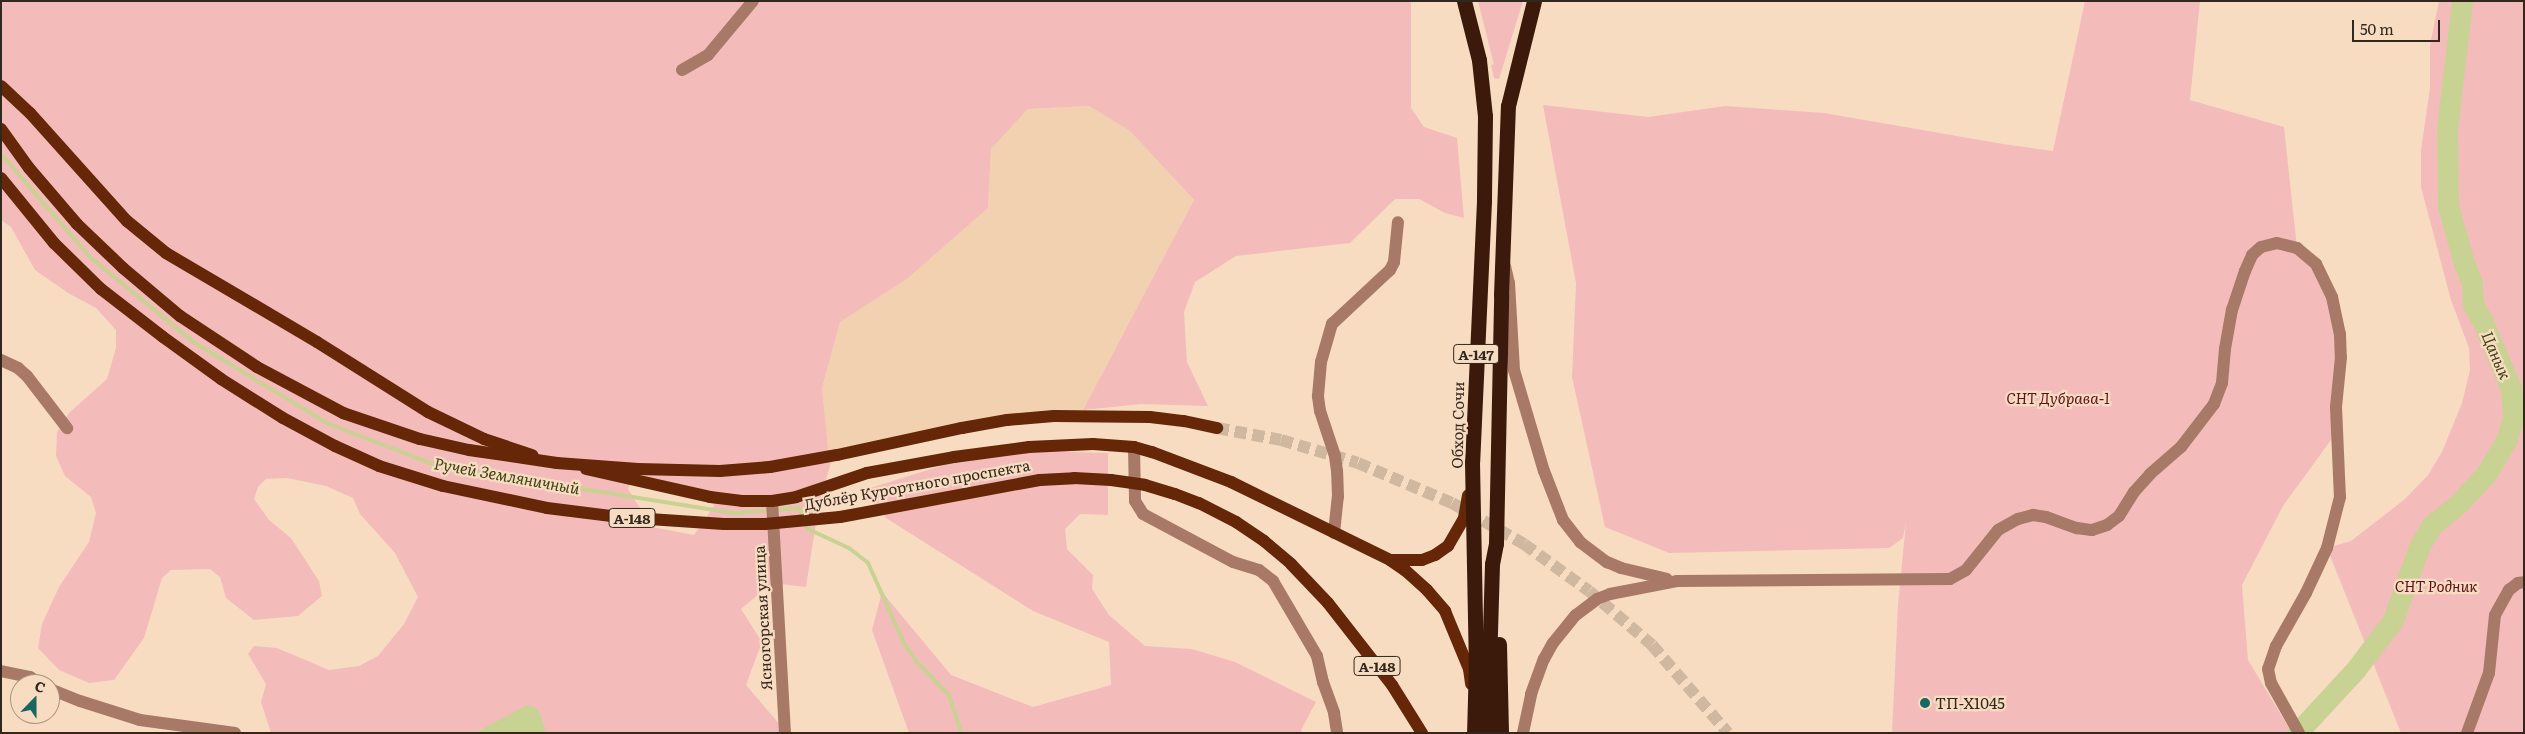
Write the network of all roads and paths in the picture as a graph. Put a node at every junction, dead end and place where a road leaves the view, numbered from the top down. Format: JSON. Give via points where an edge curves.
{"nodes":[{"id":1,"x":753,"y":1,"type":"edge"},
{"id":2,"x":1464,"y":1,"type":"edge"},
{"id":3,"x":1534,"y":1,"type":"edge"},
{"id":4,"x":682,"y":70,"type":"dead end"},
{"id":5,"x":1,"y":86,"type":"edge"},
{"id":6,"x":1,"y":129,"type":"edge"},
{"id":7,"x":1,"y":178,"type":"edge"},
{"id":8,"x":1398,"y":222,"type":"dead end"},
{"id":9,"x":1502,"y":256,"type":"junction"},
{"id":10,"x":1,"y":360,"type":"edge"},
{"id":11,"x":66,"y":428,"type":"dead end"},
{"id":12,"x":1217,"y":428,"type":"tunnel mouth"},
{"id":13,"x":1134,"y":447,"type":"junction"},
{"id":14,"x":1472,"y":462,"type":"junction"},
{"id":15,"x":772,"y":501,"type":"junction"},
{"id":16,"x":1334,"y":533,"type":"junction"},
{"id":17,"x":1496,"y":543,"type":"junction"},
{"id":18,"x":1390,"y":560,"type":"junction"},
{"id":19,"x":1677,"y":581,"type":"junction"},
{"id":20,"x":2524,"y":582,"type":"edge"},
{"id":21,"x":1,"y":671,"type":"edge"},
{"id":22,"x":16,"y":674,"type":"edge"},
{"id":23,"x":60,"y":693,"type":"edge"},
{"id":24,"x":1474,"y":709,"type":"junction"},
{"id":25,"x":235,"y":733,"type":"edge"},
{"id":26,"x":784,"y":733,"type":"edge"},
{"id":27,"x":1337,"y":733,"type":"edge"},
{"id":28,"x":1422,"y":733,"type":"edge"},
{"id":29,"x":1474,"y":733,"type":"edge"},
{"id":30,"x":1487,"y":733,"type":"edge"},
{"id":31,"x":1501,"y":733,"type":"edge"},
{"id":32,"x":1523,"y":733,"type":"edge"},
{"id":33,"x":2299,"y":733,"type":"edge"},
{"id":34,"x":2467,"y":733,"type":"edge"}],
"edges":[{"from":1,"to":4,"type":"street","via":[[708,55]]},
{"from":2,"to":14,"type":"highway","name":"Обход Сочи","number":"А-147","via":[[1479,60],[1485,116]]},
{"from":3,"to":9,"type":"highway","number":"А-147","via":[[1508,106]]},
{"from":5,"to":15,"type":"main road","via":[[30,113],[127,220],[166,254],[309,337],[428,412],[484,439],[536,456],[710,497],[742,502]]},
{"from":6,"to":12,"type":"main road","bridge":true,"via":[[77,224],[122,268],[173,310],[228,349],[343,413],[420,439],[558,463],[720,471],[770,467],[1007,420],[1054,416],[1150,417],[1184,420]]},
{"from":7,"to":28,"type":"main road","name":"Дублёр Курортного проспекта","number":"А-148","bridge":true,"via":[[54,243],[94,283],[221,379],[282,418],[335,446],[379,466],[443,486],[547,508],[647,520],[724,524],[840,517],[1040,480],[1074,478],[1146,485],[1199,503],[1236,522],[1291,564],[1328,603],[1392,685]]},
{"from":8,"to":16,"type":"street","via":[[1394,262],[1390,270],[1332,324],[1322,362],[1318,396],[1320,411],[1337,471]]},
{"from":9,"to":17,"type":"highway","number":"А-147"},
{"from":9,"to":19,"type":"street","number":"А-147","via":[[1509,283],[1512,356],[1517,383],[1563,520],[1580,542],[1607,562]]},
{"from":10,"to":11,"type":"street","via":[[27,376]]},
{"from":13,"to":15,"type":"main road","via":[[1063,444],[954,457],[867,473],[796,497]]},
{"from":13,"to":16,"type":"main road","via":[[1231,482]]},
{"from":13,"to":27,"type":"street","via":[[1135,501],[1143,514],[1233,562],[1259,570],[1273,581],[1316,656]]},
{"from":14,"to":18,"type":"main road","number":"А-147","via":[[1464,518],[1448,546],[1422,560]]},
{"from":14,"to":24,"type":"highway","name":"Обход Сочи","number":"А-147"},
{"from":15,"to":26,"type":"street","name":"Ясногорская улица"},
{"from":16,"to":18,"type":"main road"},
{"from":17,"to":30,"type":"highway","number":"А-147","via":[[1492,571]]},
{"from":17,"to":31,"type":"highway","number":"А-147"},
{"from":18,"to":24,"type":"main road","number":"А-147","via":[[1427,590],[1445,611],[1469,669]]},
{"from":19,"to":32,"type":"street","via":[[1610,594],[1597,599],[1576,615],[1544,659],[1531,694]]},
{"from":19,"to":33,"type":"street","via":[[1950,580],[1966,570],[1998,530],[2018,519],[2033,515],[2092,530],[2107,525],[2120,516],[2134,492],[2150,474],[2182,446],[2214,404],[2222,383],[2232,310],[2245,271],[2261,247],[2285,244],[2306,254],[2316,264],[2332,297],[2341,357],[2336,407],[2341,486],[2327,548],[2268,668],[2271,683]]},
{"from":20,"to":34,"type":"street","via":[[2509,590],[2495,615],[2489,673]]},
{"from":21,"to":22,"type":"street"},
{"from":23,"to":25,"type":"street","via":[[140,720]]},
{"from":24,"to":29,"type":"highway","name":"Обход Сочи","number":"А-147"}]}
